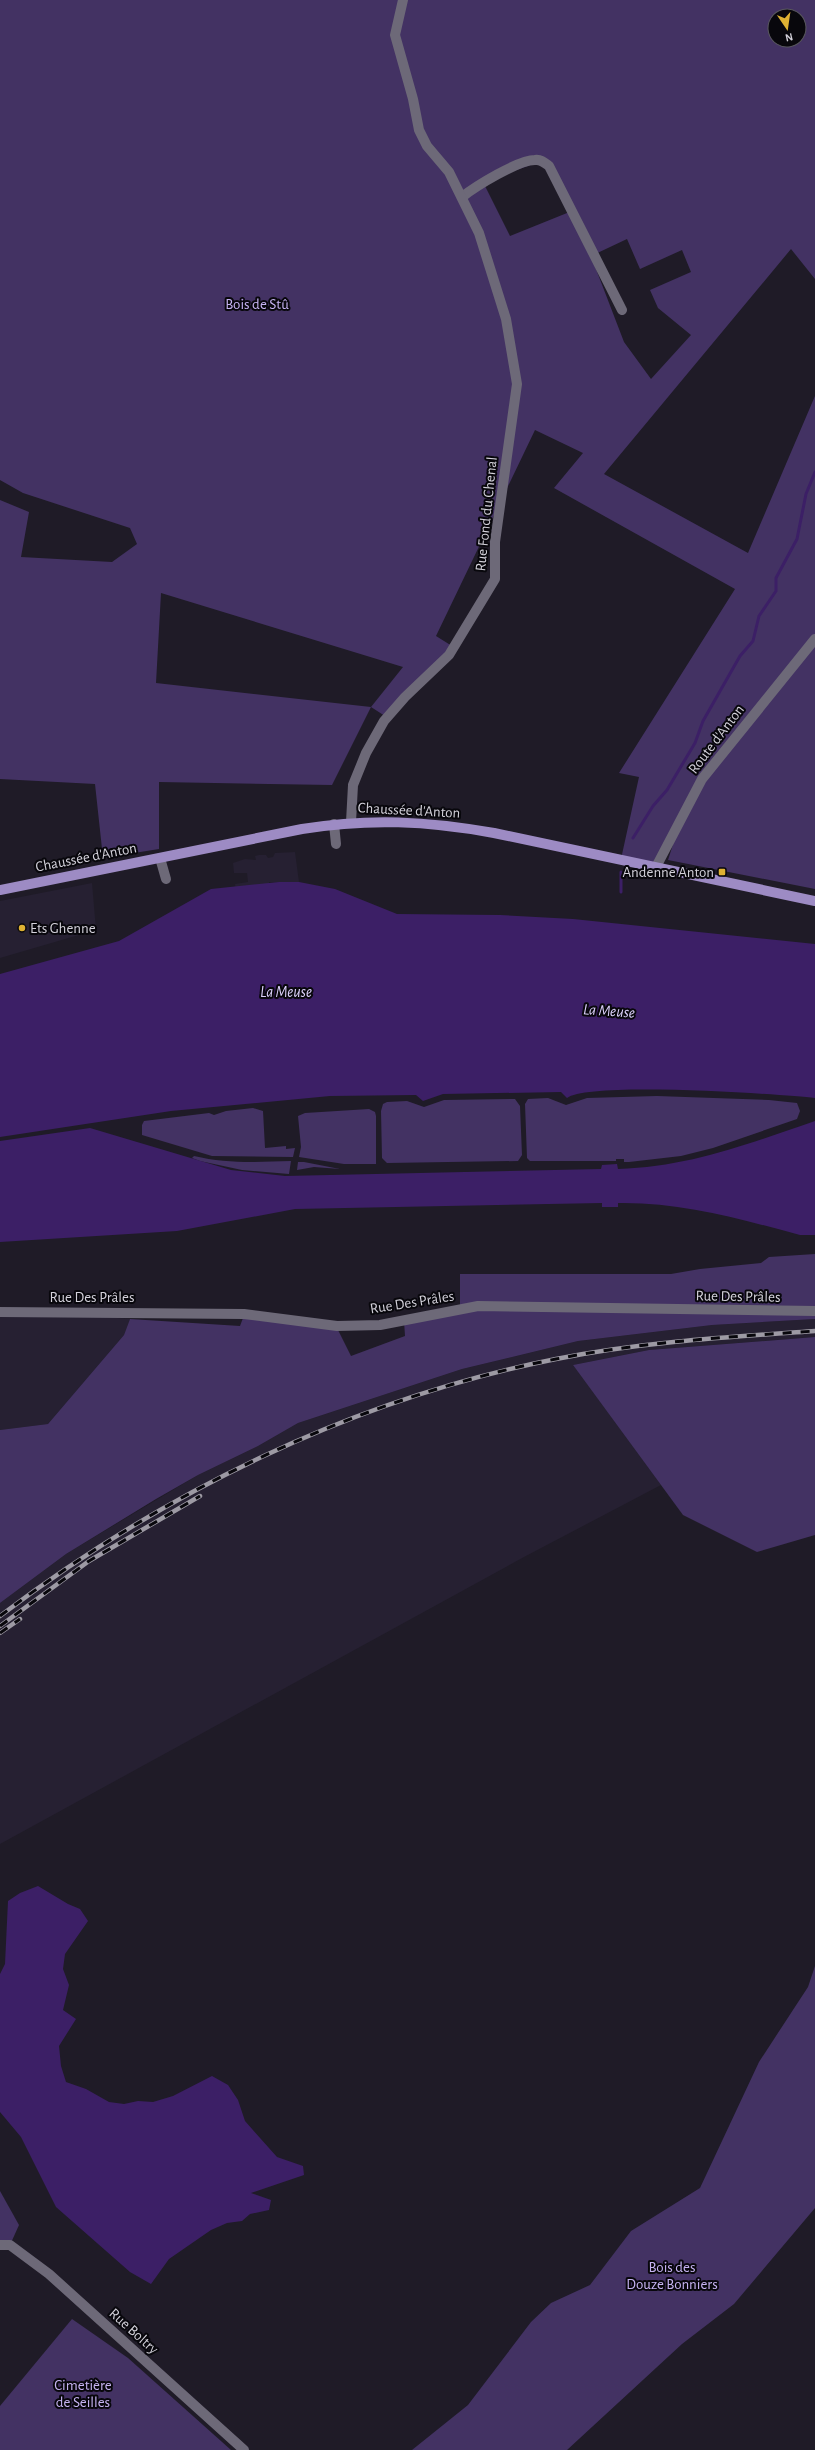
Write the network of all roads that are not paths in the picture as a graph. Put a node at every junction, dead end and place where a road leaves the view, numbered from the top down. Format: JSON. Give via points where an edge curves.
{"nodes":[{"id":1,"x":403,"y":0,"type":"edge"},
{"id":2,"x":462,"y":197,"type":"junction"},
{"id":3,"x":622,"y":310,"type":"dead end"},
{"id":4,"x":815,"y":639,"type":"edge"},
{"id":5,"x":351,"y":822,"type":"junction"},
{"id":6,"x":334,"y":824,"type":"junction"},
{"id":7,"x":336,"y":844,"type":"dead end"},
{"id":8,"x":160,"y":858,"type":"junction"},
{"id":9,"x":656,"y":867,"type":"junction"},
{"id":10,"x":166,"y":879,"type":"dead end"},
{"id":11,"x":0,"y":890,"type":"edge"},
{"id":12,"x":815,"y":901,"type":"edge"},
{"id":13,"x":0,"y":1312,"type":"edge"},
{"id":14,"x":815,"y":1312,"type":"edge"},
{"id":15,"x":0,"y":2244,"type":"edge"},
{"id":16,"x":244,"y":2450,"type":"edge"}],
"edges":[{"from":1,"to":2,"type":"street","name":"Rue Fond du Chenal","via":[[395,35],[419,130],[427,146],[449,172]]},
{"from":2,"to":3,"type":"street","via":[[483,182],[528,161],[542,161],[549,166]]},
{"from":2,"to":5,"type":"street","name":"Rue Fond du Chenal","via":[[479,233],[506,319],[517,384],[495,542],[495,579],[450,655],[405,697],[384,721],[366,753],[353,785]]},
{"from":4,"to":9,"type":"street","name":"Route d'Anton","via":[[702,779]]},
{"from":5,"to":6,"type":"main road","name":"Chaussée d'Anton"},
{"from":5,"to":9,"type":"main road","name":"Chaussée d'Anton","via":[[442,824]]},
{"from":6,"to":7,"type":"street"},
{"from":6,"to":8,"type":"main road","name":"Chaussée d'Anton"},
{"from":8,"to":10,"type":"street"},
{"from":8,"to":11,"type":"main road","name":"Chaussée d'Anton"},
{"from":9,"to":12,"type":"main road","name":"Chaussée d'Anton"},
{"from":13,"to":14,"type":"street","name":"Rue Des Prâles","via":[[244,1314],[337,1326],[380,1325],[478,1306]]},
{"from":15,"to":16,"type":"street","name":"Rue Boltry","via":[[10,2245],[49,2274]]}]}
